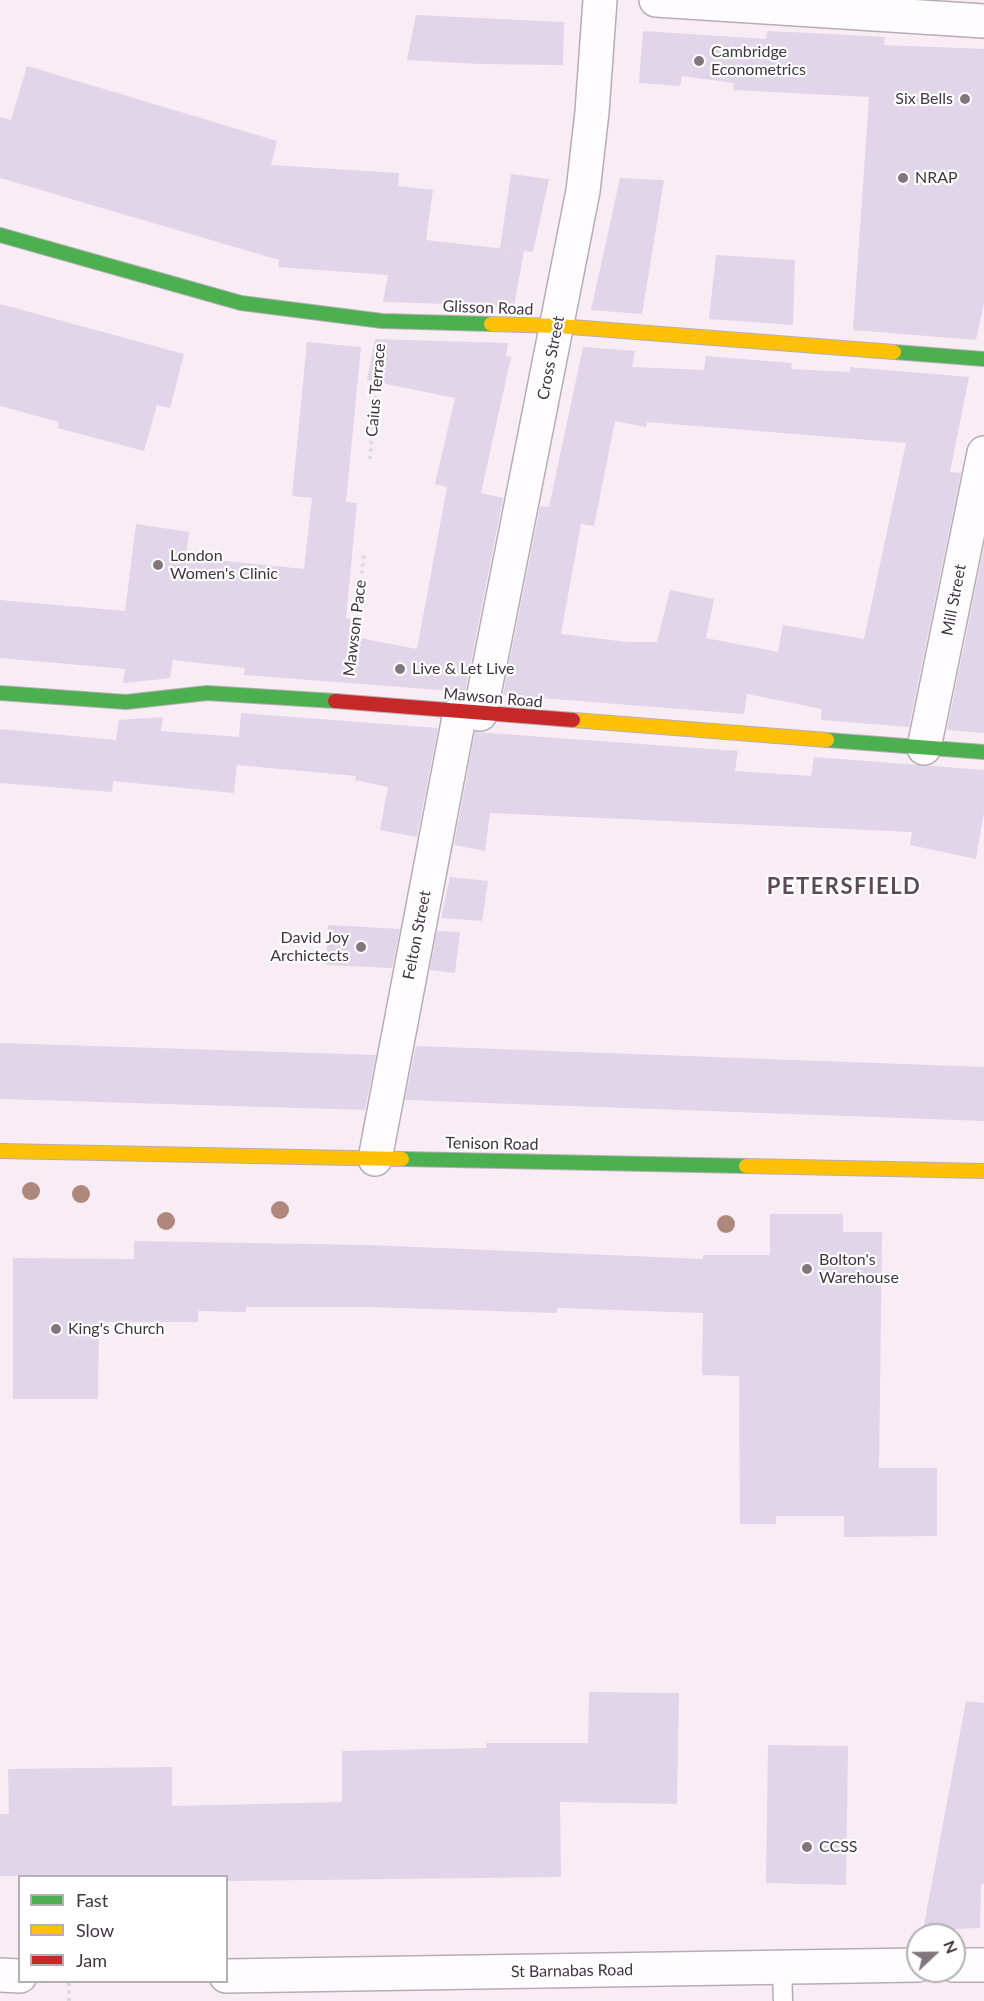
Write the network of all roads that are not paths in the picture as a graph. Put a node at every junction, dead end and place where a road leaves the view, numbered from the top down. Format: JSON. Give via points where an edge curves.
{"nodes":[{"id":1,"x":600,"y":0,"type":"edge"},
{"id":2,"x":656,"y":0,"type":"edge"},
{"id":3,"x":984,"y":21,"type":"edge"},
{"id":4,"x":0,"y":235,"type":"edge"},
{"id":5,"x":558,"y":326,"type":"junction"},
{"id":6,"x":984,"y":359,"type":"edge"},
{"id":7,"x":984,"y":453,"type":"edge"},
{"id":8,"x":0,"y":693,"type":"edge"},
{"id":9,"x":470,"y":713,"type":"junction"},
{"id":10,"x":924,"y":748,"type":"junction"},
{"id":11,"x":984,"y":752,"type":"edge"},
{"id":12,"x":0,"y":1151,"type":"edge"},
{"id":13,"x":375,"y":1159,"type":"junction"},
{"id":14,"x":984,"y":1171,"type":"edge"},
{"id":15,"x":906,"y":1965,"type":"edge"},
{"id":16,"x":966,"y":1965,"type":"edge"},
{"id":17,"x":984,"y":1965,"type":"edge"},
{"id":18,"x":782,"y":1966,"type":"junction"},
{"id":19,"x":0,"y":1975,"type":"edge"},
{"id":20,"x":18,"y":1976,"type":"edge"},
{"id":21,"x":228,"y":1976,"type":"edge"},
{"id":22,"x":783,"y":2001,"type":"edge"}],
"edges":[{"from":1,"to":5,"type":"street","name":"Cross Street","via":[[583,191]]},
{"from":2,"to":3,"type":"street"},
{"from":4,"to":5,"type":"street","name":"Glisson Road","via":[[241,303],[382,321]]},
{"from":5,"to":6,"type":"street","name":"Glisson Road"},
{"from":5,"to":9,"type":"street","name":"Cross Street"},
{"from":7,"to":10,"type":"street","name":"Mill Street"},
{"from":8,"to":9,"type":"street","name":"Mawson Road","via":[[126,702],[207,693],[248,693]]},
{"from":9,"to":10,"type":"street","name":"Mawson Road"},
{"from":9,"to":13,"type":"street","name":"Felton Street"},
{"from":10,"to":11,"type":"street","name":"Mawson Road"},
{"from":12,"to":13,"type":"street","name":"Tenison Road"},
{"from":13,"to":14,"type":"street","name":"Tenison Road"},
{"from":15,"to":18,"type":"street","name":"St Barnabas Road"},
{"from":16,"to":17,"type":"street"},
{"from":18,"to":21,"type":"street","name":"St Barnabas Road","via":[[340,1977]]},
{"from":18,"to":22,"type":"lane"},
{"from":19,"to":20,"type":"street"}]}
